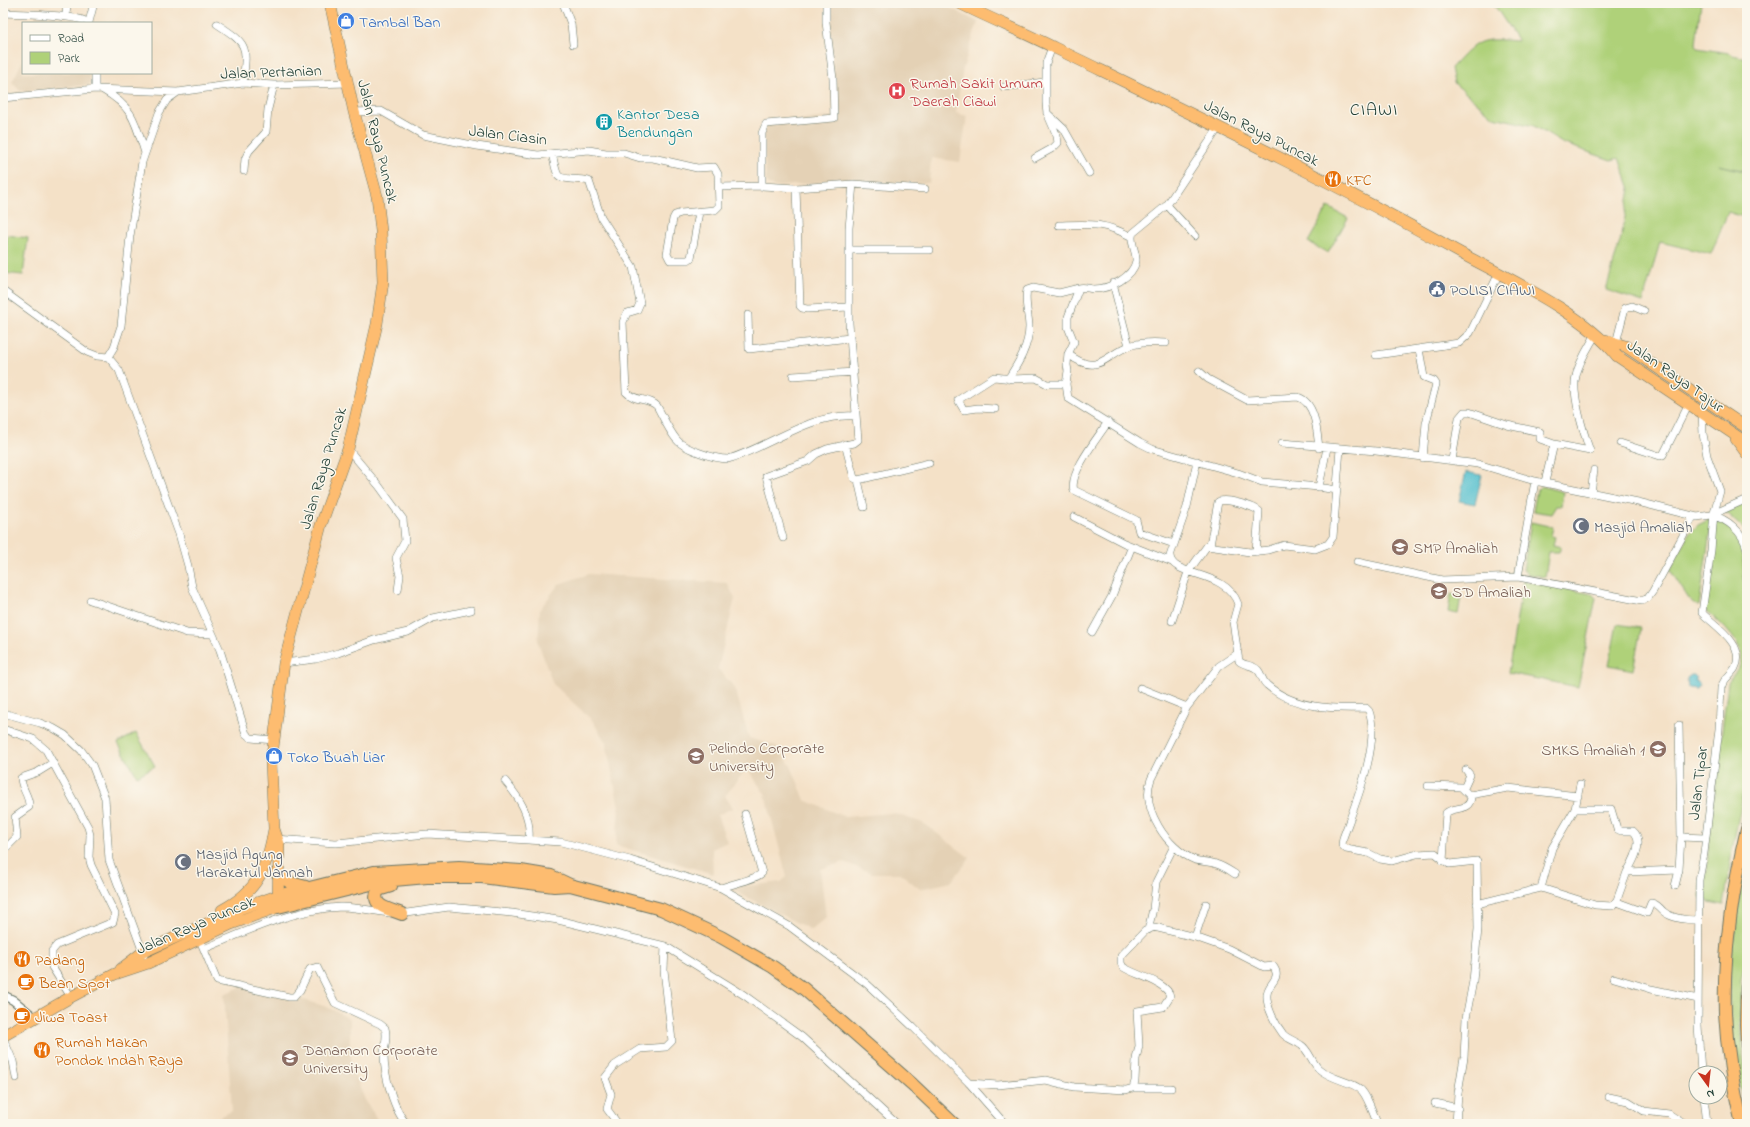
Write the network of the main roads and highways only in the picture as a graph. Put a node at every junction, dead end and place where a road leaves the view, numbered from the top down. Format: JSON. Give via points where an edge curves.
{"nodes":[{"id":1,"x":330,"y":3,"type":"edge"},
{"id":2,"x":959,"y":3,"type":"edge"},
{"id":3,"x":1600,"y":337,"type":"junction"},
{"id":4,"x":1732,"y":418,"type":"junction"},
{"id":5,"x":1747,"y":421,"type":"edge"},
{"id":6,"x":1747,"y":428,"type":"edge"},
{"id":7,"x":1732,"y":433,"type":"junction"},
{"id":8,"x":1747,"y":442,"type":"edge"},
{"id":9,"x":1747,"y":454,"type":"edge"},
{"id":10,"x":1747,"y":830,"type":"edge"},
{"id":11,"x":275,"y":836,"type":"junction"},
{"id":12,"x":277,"y":873,"type":"junction"},
{"id":13,"x":411,"y":878,"type":"junction"},
{"id":14,"x":570,"y":885,"type":"junction"},
{"id":15,"x":307,"y":888,"type":"junction"},
{"id":16,"x":278,"y":901,"type":"junction"},
{"id":17,"x":402,"y":914,"type":"road end"},
{"id":18,"x":190,"y":931,"type":"junction"},
{"id":19,"x":115,"y":974,"type":"junction"},
{"id":20,"x":1747,"y":986,"type":"edge"},
{"id":21,"x":3,"y":1037,"type":"edge"},
{"id":22,"x":1747,"y":1045,"type":"edge"},
{"id":23,"x":954,"y":1124,"type":"edge"},
{"id":24,"x":1742,"y":1124,"type":"edge"}],
"edges":[{"from":1,"to":11,"type":"highway","name":"Jalan Raya Puncak","via":[[354,112],[377,196],[383,282],[377,324],[348,449],[321,525],[284,663],[271,763]]},
{"from":2,"to":3,"type":"highway","name":"Jalan Raya Puncak","via":[[1219,127],[1408,223],[1500,273],[1567,313]]},
{"from":3,"to":4,"type":"highway","name":"Jalan Raya Tajur","via":[[1625,346]]},
{"from":3,"to":7,"type":"highway","name":"Jalan Raya Tajur","via":[[1617,356]]},
{"from":4,"to":5,"type":"highway"},
{"from":4,"to":6,"type":"highway","name":"Jalan Raya Tajur"},
{"from":7,"to":8,"type":"highway","name":"Jalan Raya Tajur"},
{"from":7,"to":9,"type":"highway"},
{"from":10,"to":24,"type":"highway","via":[[1733,901],[1726,983],[1727,1040]]},
{"from":11,"to":12,"type":"highway","name":"Jalan Raya Puncak","via":[[279,849]]},
{"from":11,"to":18,"type":"highway","via":[[264,868],[250,890],[239,900],[200,921]]},
{"from":12,"to":15,"type":"highway","via":[[291,883]]},
{"from":12,"to":16,"type":"highway","name":"Jalan Raya Puncak"},
{"from":13,"to":14,"type":"highway","via":[[482,877],[554,886]]},
{"from":13,"to":16,"type":"highway"},
{"from":13,"to":17,"type":"highway","via":[[381,888],[376,894],[381,907]]},
{"from":14,"to":15,"type":"highway","via":[[558,878],[538,873],[459,867],[374,872]]},
{"from":14,"to":23,"type":"highway","via":[[661,909],[721,937],[773,967],[822,1002]]},
{"from":15,"to":16,"type":"highway"},
{"from":16,"to":18,"type":"highway","name":"Jalan Raya Puncak","via":[[242,908]]},
{"from":16,"to":19,"type":"highway","name":"Jalan Raya Puncak","via":[[231,924],[202,945]]},
{"from":18,"to":19,"type":"highway","name":"Jalan Raya Puncak","via":[[142,952]]},
{"from":19,"to":21,"type":"highway","name":"Jalan Raya Puncak","via":[[34,1017]]},
{"from":20,"to":22,"type":"highway"}]}
